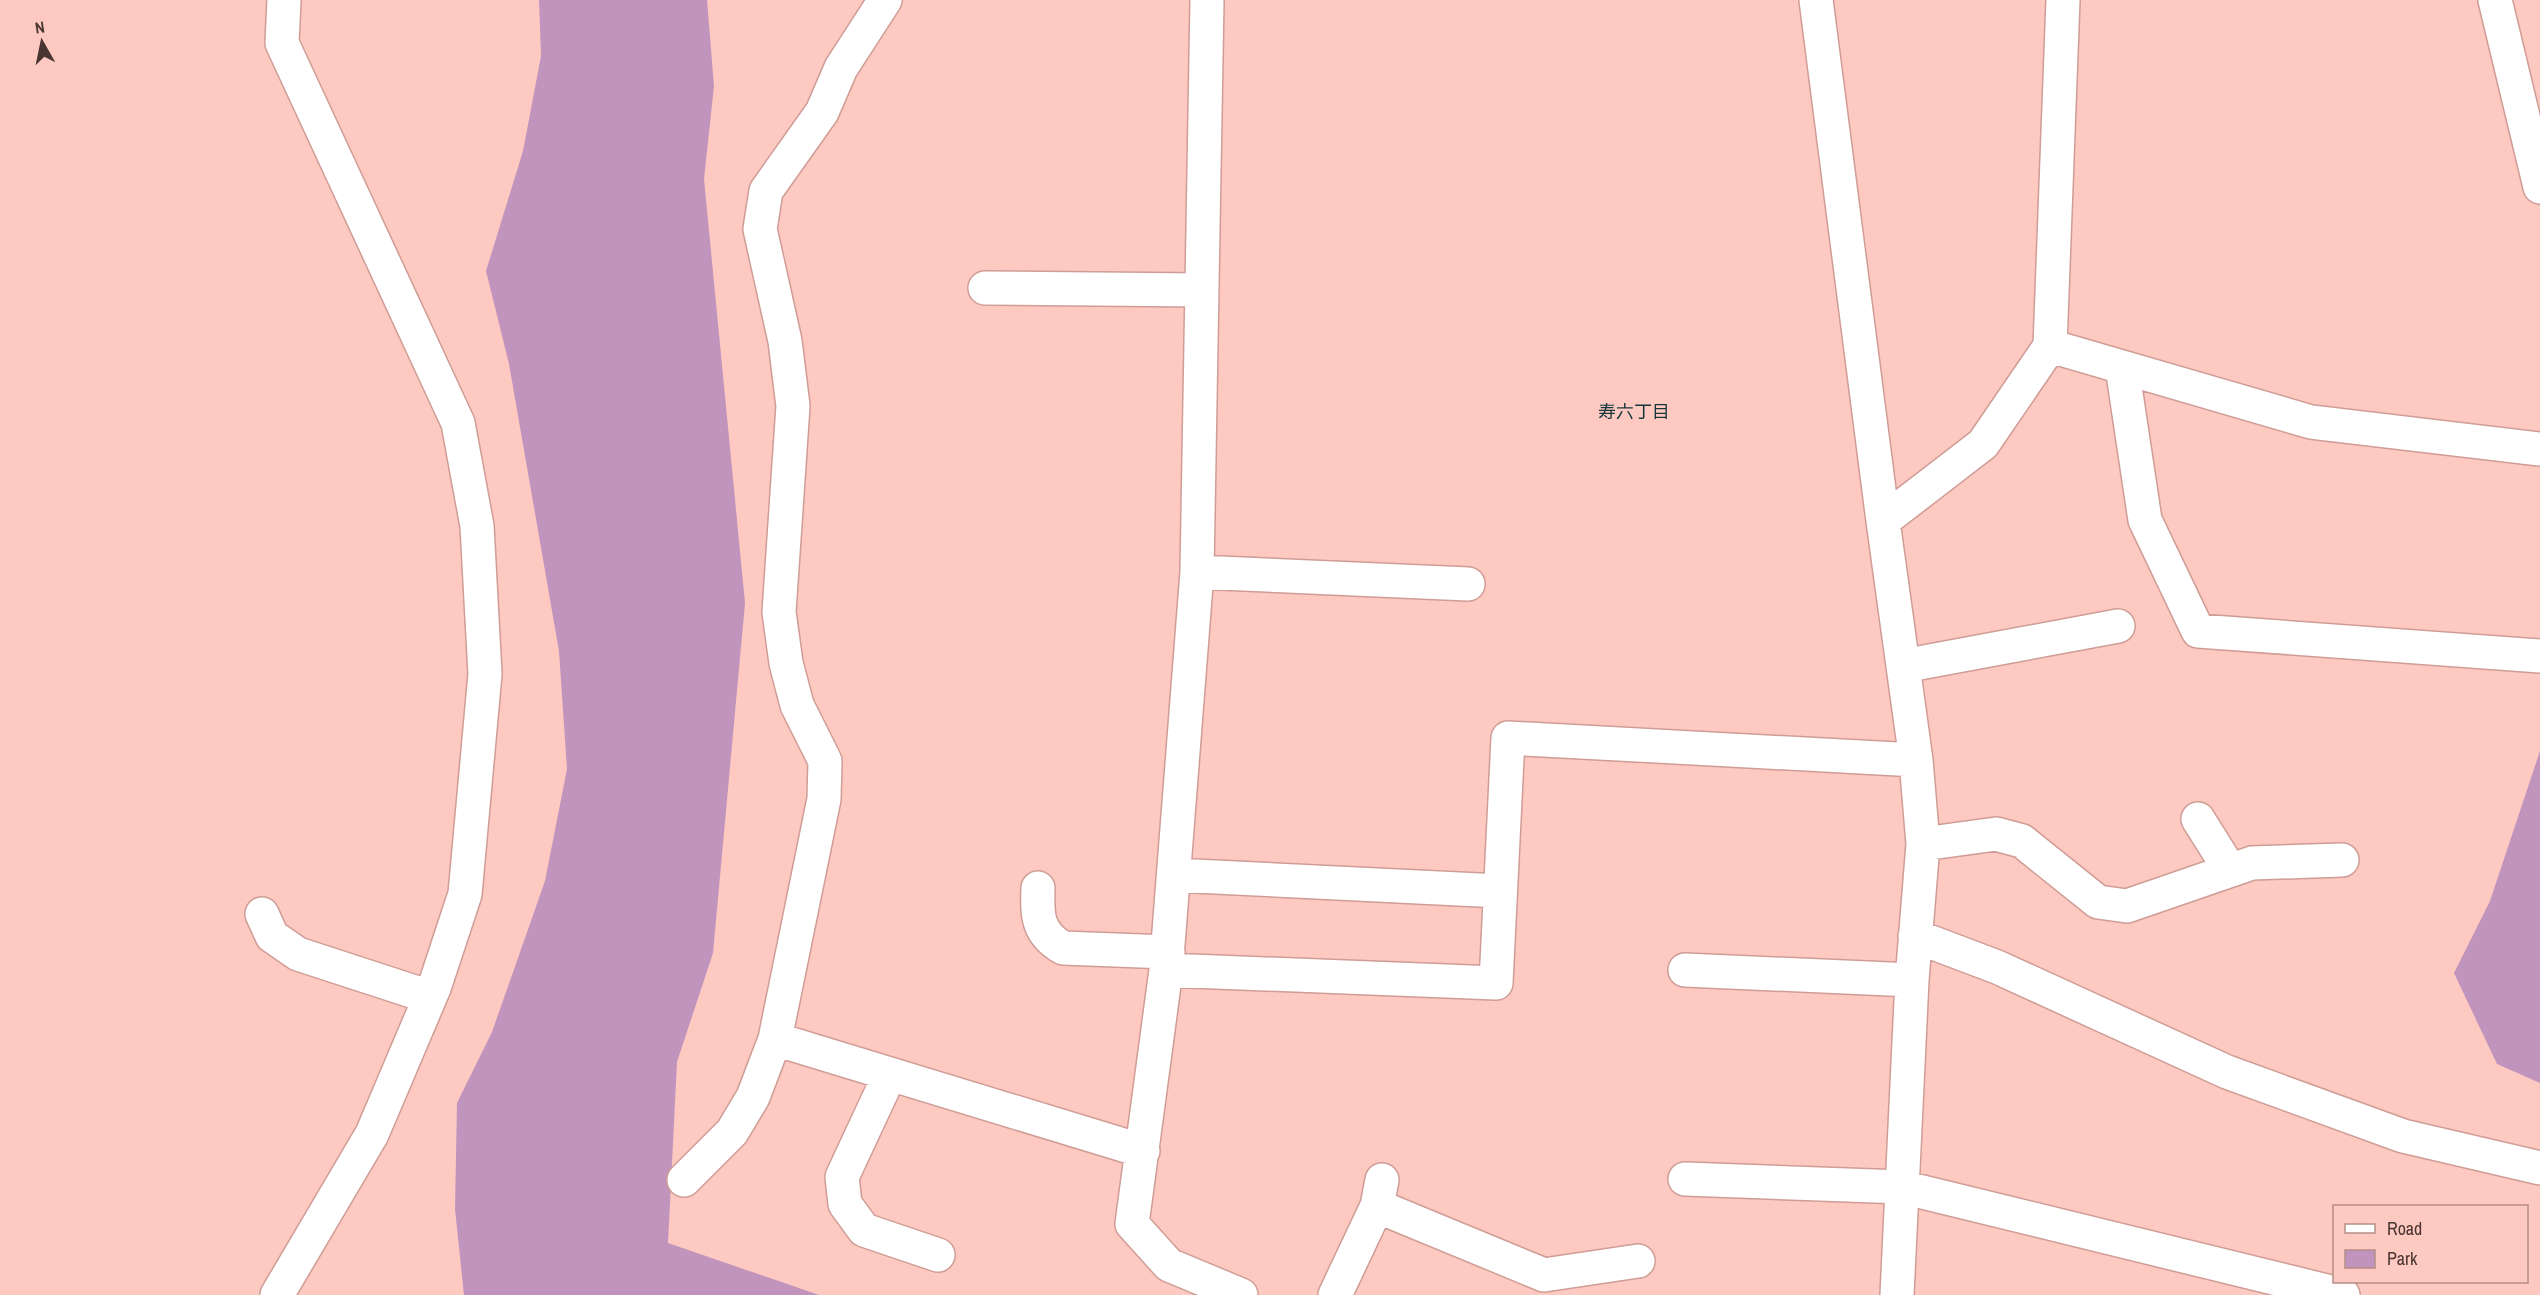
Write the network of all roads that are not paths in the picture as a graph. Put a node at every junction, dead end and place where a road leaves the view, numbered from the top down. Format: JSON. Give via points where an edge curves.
{"nodes":[{"id":1,"x":284,"y":0,"type":"edge"},
{"id":2,"x":885,"y":0,"type":"edge"},
{"id":3,"x":1208,"y":0,"type":"edge"},
{"id":4,"x":1816,"y":0,"type":"edge"},
{"id":5,"x":2063,"y":0,"type":"edge"},
{"id":6,"x":2495,"y":0,"type":"edge"},
{"id":7,"x":2540,"y":187,"type":"edge"},
{"id":8,"x":985,"y":288,"type":"dead end"},
{"id":9,"x":1202,"y":290,"type":"junction"},
{"id":10,"x":2050,"y":346,"type":"junction"},
{"id":11,"x":2122,"y":367,"type":"junction"},
{"id":12,"x":2540,"y":449,"type":"edge"},
{"id":13,"x":1883,"y":521,"type":"junction"},
{"id":14,"x":1197,"y":572,"type":"junction"},
{"id":15,"x":1468,"y":584,"type":"dead end"},
{"id":16,"x":2118,"y":626,"type":"dead end"},
{"id":17,"x":2540,"y":656,"type":"edge"},
{"id":18,"x":1903,"y":666,"type":"junction"},
{"id":19,"x":1916,"y":759,"type":"junction"},
{"id":20,"x":2198,"y":819,"type":"dead end"},
{"id":21,"x":1923,"y":844,"type":"junction"},
{"id":22,"x":2342,"y":860,"type":"dead end"},
{"id":23,"x":2230,"y":870,"type":"junction"},
{"id":24,"x":1174,"y":875,"type":"junction"},
{"id":25,"x":1038,"y":888,"type":"dead end"},
{"id":26,"x":1500,"y":891,"type":"junction"},
{"id":27,"x":261,"y":914,"type":"dead end"},
{"id":28,"x":1915,"y":936,"type":"junction"},
{"id":29,"x":1167,"y":961,"type":"junction"},
{"id":30,"x":1685,"y":970,"type":"dead end"},
{"id":31,"x":1912,"y":980,"type":"junction"},
{"id":32,"x":430,"y":998,"type":"junction"},
{"id":33,"x":775,"y":1039,"type":"junction"},
{"id":34,"x":890,"y":1074,"type":"junction"},
{"id":35,"x":1143,"y":1151,"type":"junction"},
{"id":36,"x":2540,"y":1167,"type":"edge"},
{"id":37,"x":1686,"y":1179,"type":"dead end"},
{"id":38,"x":684,"y":1180,"type":"dead end"},
{"id":39,"x":1902,"y":1187,"type":"junction"},
{"id":40,"x":938,"y":1255,"type":"dead end"},
{"id":41,"x":1638,"y":1261,"type":"dead end"},
{"id":42,"x":277,"y":1295,"type":"edge"},
{"id":43,"x":1241,"y":1295,"type":"edge"},
{"id":44,"x":1335,"y":1295,"type":"edge"},
{"id":45,"x":1897,"y":1295,"type":"edge"},
{"id":46,"x":2343,"y":1295,"type":"edge"}],
"edges":[{"from":1,"to":32,"type":"street","via":[[282,43],[458,423],[477,526],[485,674],[465,894]]},
{"from":2,"to":33,"type":"street","via":[[841,68],[822,112],[766,191],[760,229],[785,341],[793,406],[779,612],[797,705],[825,761],[824,799]]},
{"from":3,"to":9,"type":"street"},
{"from":4,"to":13,"type":"street"},
{"from":5,"to":10,"type":"street"},
{"from":6,"to":7,"type":"street"},
{"from":8,"to":9,"type":"street"},
{"from":9,"to":14,"type":"street"},
{"from":10,"to":11,"type":"street"},
{"from":10,"to":13,"type":"street","via":[[1983,444]]},
{"from":11,"to":12,"type":"street","via":[[2311,422]]},
{"from":11,"to":17,"type":"street","via":[[2145,520],[2198,631]]},
{"from":13,"to":18,"type":"street"},
{"from":14,"to":15,"type":"street"},
{"from":14,"to":24,"type":"street"},
{"from":16,"to":18,"type":"street"},
{"from":18,"to":19,"type":"street"},
{"from":19,"to":21,"type":"street"},
{"from":19,"to":26,"type":"street","via":[[1508,738]]},
{"from":20,"to":23,"type":"street"},
{"from":21,"to":23,"type":"street","via":[[1996,834],[2022,841],[2098,902],[2127,906]]},
{"from":21,"to":28,"type":"street"},
{"from":22,"to":23,"type":"street","via":[[2252,863]]},
{"from":24,"to":26,"type":"street"},
{"from":24,"to":29,"type":"street"},
{"from":25,"to":29,"type":"street","via":[[1038,916],[1048,940],[1063,948]]},
{"from":26,"to":29,"type":"street","via":[[1496,983]]},
{"from":27,"to":32,"type":"street","via":[[272,936],[298,954]]},
{"from":28,"to":31,"type":"street"},
{"from":28,"to":36,"type":"street","via":[[1997,967],[2227,1072],[2403,1136]]},
{"from":29,"to":35,"type":"street"},
{"from":30,"to":31,"type":"street"},
{"from":31,"to":39,"type":"street"},
{"from":32,"to":42,"type":"street","via":[[372,1134]]},
{"from":33,"to":34,"type":"street"},
{"from":33,"to":38,"type":"street","via":[[753,1097],[732,1132]]},
{"from":34,"to":35,"type":"street"},
{"from":34,"to":40,"type":"street","via":[[842,1177],[845,1204],[864,1230]]},
{"from":35,"to":43,"type":"street","via":[[1132,1224],[1169,1264]]},
{"from":37,"to":39,"type":"street"},
{"from":39,"to":45,"type":"street"},
{"from":39,"to":46,"type":"street"},
{"from":41,"to":44,"type":"street","via":[[1544,1275],[1379,1193]]}]}
